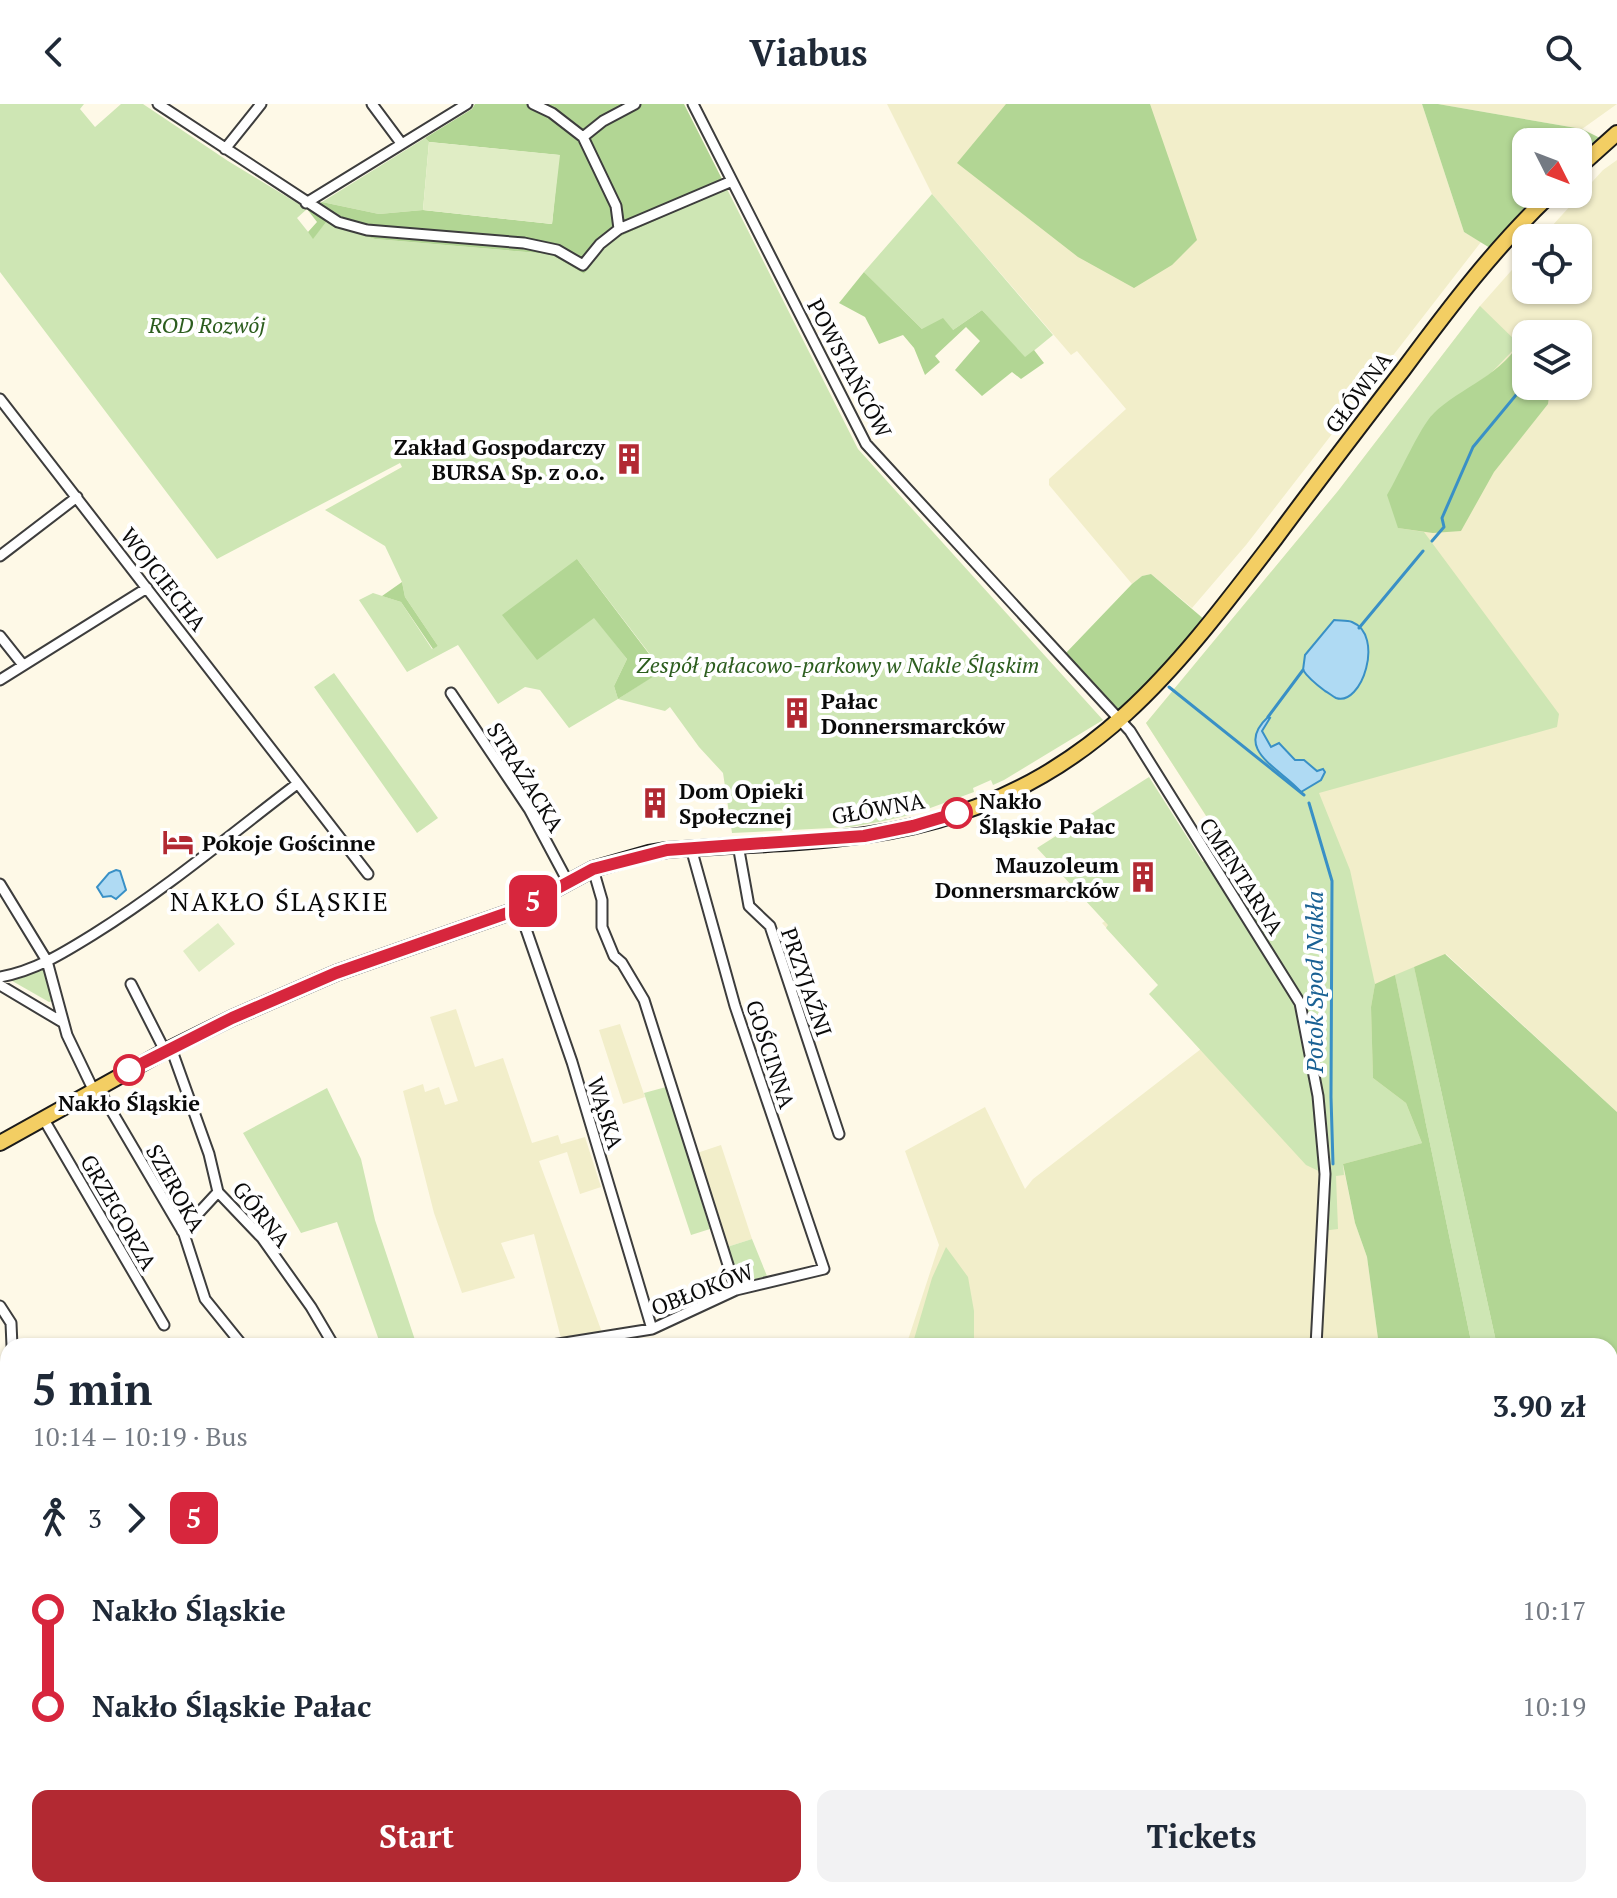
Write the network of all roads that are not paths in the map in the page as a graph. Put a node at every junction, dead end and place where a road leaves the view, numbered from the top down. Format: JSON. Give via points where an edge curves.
{"nodes":[{"id":1,"x":158,"y":104,"type":"edge"},
{"id":2,"x":261,"y":104,"type":"edge"},
{"id":3,"x":372,"y":104,"type":"edge"},
{"id":4,"x":467,"y":104,"type":"edge"},
{"id":5,"x":533,"y":104,"type":"edge"},
{"id":6,"x":635,"y":104,"type":"edge"},
{"id":7,"x":693,"y":104,"type":"edge"},
{"id":8,"x":1617,"y":133,"type":"edge"},
{"id":9,"x":583,"y":137,"type":"junction"},
{"id":10,"x":401,"y":143,"type":"junction"},
{"id":11,"x":225,"y":149,"type":"junction"},
{"id":12,"x":1592,"y":155,"type":"edge"},
{"id":13,"x":732,"y":181,"type":"junction"},
{"id":14,"x":306,"y":203,"type":"junction"},
{"id":15,"x":1538,"y":208,"type":"edge"},
{"id":16,"x":619,"y":229,"type":"junction"},
{"id":17,"x":0,"y":399,"type":"edge"},
{"id":18,"x":77,"y":497,"type":"junction"},
{"id":19,"x":0,"y":556,"type":"edge"},
{"id":20,"x":147,"y":588,"type":"junction"},
{"id":21,"x":0,"y":636,"type":"edge"},
{"id":22,"x":23,"y":665,"type":"junction"},
{"id":23,"x":0,"y":680,"type":"edge"},
{"id":24,"x":451,"y":693,"type":"dead end"},
{"id":25,"x":1120,"y":722,"type":"junction"},
{"id":26,"x":297,"y":784,"type":"junction"},
{"id":27,"x":738,"y":845,"type":"junction"},
{"id":28,"x":691,"y":848,"type":"junction"},
{"id":29,"x":593,"y":869,"type":"junction"},
{"id":30,"x":368,"y":874,"type":"dead end"},
{"id":31,"x":568,"y":882,"type":"junction"},
{"id":32,"x":0,"y":884,"type":"edge"},
{"id":33,"x":519,"y":909,"type":"junction"},
{"id":34,"x":47,"y":961,"type":"junction"},
{"id":35,"x":0,"y":977,"type":"edge"},
{"id":36,"x":131,"y":984,"type":"dead end"},
{"id":37,"x":0,"y":985,"type":"edge"},
{"id":38,"x":62,"y":1022,"type":"junction"},
{"id":39,"x":168,"y":1049,"type":"junction"},
{"id":40,"x":97,"y":1088,"type":"junction"},
{"id":41,"x":43,"y":1118,"type":"junction"},
{"id":42,"x":839,"y":1134,"type":"dead end"},
{"id":43,"x":0,"y":1143,"type":"edge"},
{"id":44,"x":218,"y":1192,"type":"junction"},
{"id":45,"x":182,"y":1231,"type":"junction"},
{"id":46,"x":824,"y":1269,"type":"joint"},
{"id":47,"x":736,"y":1290,"type":"junction"},
{"id":48,"x":0,"y":1306,"type":"edge"},
{"id":49,"x":164,"y":1325,"type":"dead end"},
{"id":50,"x":652,"y":1329,"type":"junction"},
{"id":51,"x":12,"y":1338,"type":"edge"},
{"id":52,"x":237,"y":1338,"type":"edge"},
{"id":53,"x":329,"y":1338,"type":"edge"},
{"id":54,"x":596,"y":1338,"type":"edge"},
{"id":55,"x":1316,"y":1338,"type":"edge"}],
"edges":[{"from":1,"to":11,"type":"street"},
{"from":2,"to":11,"type":"street"},
{"from":3,"to":10,"type":"street"},
{"from":4,"to":10,"type":"street"},
{"from":5,"to":9,"type":"street"},
{"from":6,"to":9,"type":"street"},
{"from":7,"to":13,"type":"street","name":"POWSTAŃCÓW"},
{"from":8,"to":12,"type":"main road"},
{"from":9,"to":16,"type":"street","via":[[616,206]]},
{"from":10,"to":14,"type":"street"},
{"from":11,"to":14,"type":"street"},
{"from":13,"to":16,"type":"street"},
{"from":13,"to":25,"type":"street","name":"POWSTAŃCÓW","via":[[866,444]]},
{"from":14,"to":16,"type":"street","via":[[338,222],[367,230],[524,243],[557,250],[583,265]]},
{"from":15,"to":25,"type":"main road","name":"GŁÓWNA","via":[[1464,288],[1207,627]]},
{"from":17,"to":18,"type":"street","name":"WOJCIECHA"},
{"from":18,"to":19,"type":"street"},
{"from":18,"to":20,"type":"street","name":"WOJCIECHA"},
{"from":20,"to":22,"type":"street"},
{"from":20,"to":26,"type":"street","name":"WOJCIECHA"},
{"from":21,"to":22,"type":"street"},
{"from":22,"to":23,"type":"street"},
{"from":24,"to":31,"type":"street","name":"STRAŻACKA","via":[[529,809]]},
{"from":25,"to":27,"type":"main road","name":"GŁÓWNA","via":[[1039,777],[940,819],[864,836]]},
{"from":25,"to":55,"type":"street","name":"CMENTARNA","via":[[1300,1003],[1318,1096],[1325,1174]]},
{"from":26,"to":30,"type":"street","name":"WOJCIECHA"},
{"from":26,"to":34,"type":"street","via":[[133,909]]},
{"from":27,"to":28,"type":"main road","name":"GŁÓWNA"},
{"from":27,"to":42,"type":"street","name":"PRZYJAŹNI","via":[[749,906],[770,926]]},
{"from":28,"to":29,"type":"main road","name":"GŁÓWNA"},
{"from":28,"to":46,"type":"street","name":"GOŚCINNA","via":[[735,1006]]},
{"from":29,"to":31,"type":"main road","name":"GŁÓWNA"},
{"from":29,"to":47,"type":"street","via":[[602,900],[602,927],[614,956],[644,1000]]},
{"from":31,"to":33,"type":"main road","name":"GŁÓWNA"},
{"from":32,"to":34,"type":"street","name":"SZEROKA"},
{"from":33,"to":39,"type":"main road","name":"GŁÓWNA","via":[[336,973]]},
{"from":33,"to":50,"type":"street","name":"WĄSKA","via":[[572,1062]]},
{"from":34,"to":35,"type":"street"},
{"from":34,"to":38,"type":"street","name":"SZEROKA"},
{"from":36,"to":39,"type":"street","name":"GÓRNA"},
{"from":37,"to":38,"type":"street"},
{"from":38,"to":40,"type":"street","name":"SZEROKA"},
{"from":39,"to":40,"type":"main road","name":"GŁÓWNA"},
{"from":39,"to":44,"type":"street","name":"GÓRNA","via":[[209,1154]]},
{"from":40,"to":41,"type":"main road","name":"GŁÓWNA"},
{"from":40,"to":45,"type":"street","name":"SZEROKA"},
{"from":41,"to":43,"type":"main road","name":"GŁÓWNA"},
{"from":41,"to":49,"type":"street","name":"GRZEGORZA"},
{"from":44,"to":45,"type":"street"},
{"from":44,"to":53,"type":"street","name":"GÓRNA","via":[[262,1238]]},
{"from":45,"to":52,"type":"street","name":"SZEROKA","via":[[205,1299]]},
{"from":46,"to":47,"type":"street","name":"OBŁOKÓW"},
{"from":47,"to":50,"type":"street","name":"OBŁOKÓW"},
{"from":48,"to":51,"type":"street","via":[[11,1323]]},
{"from":50,"to":54,"type":"street","name":"OBŁOKÓW"}]}
